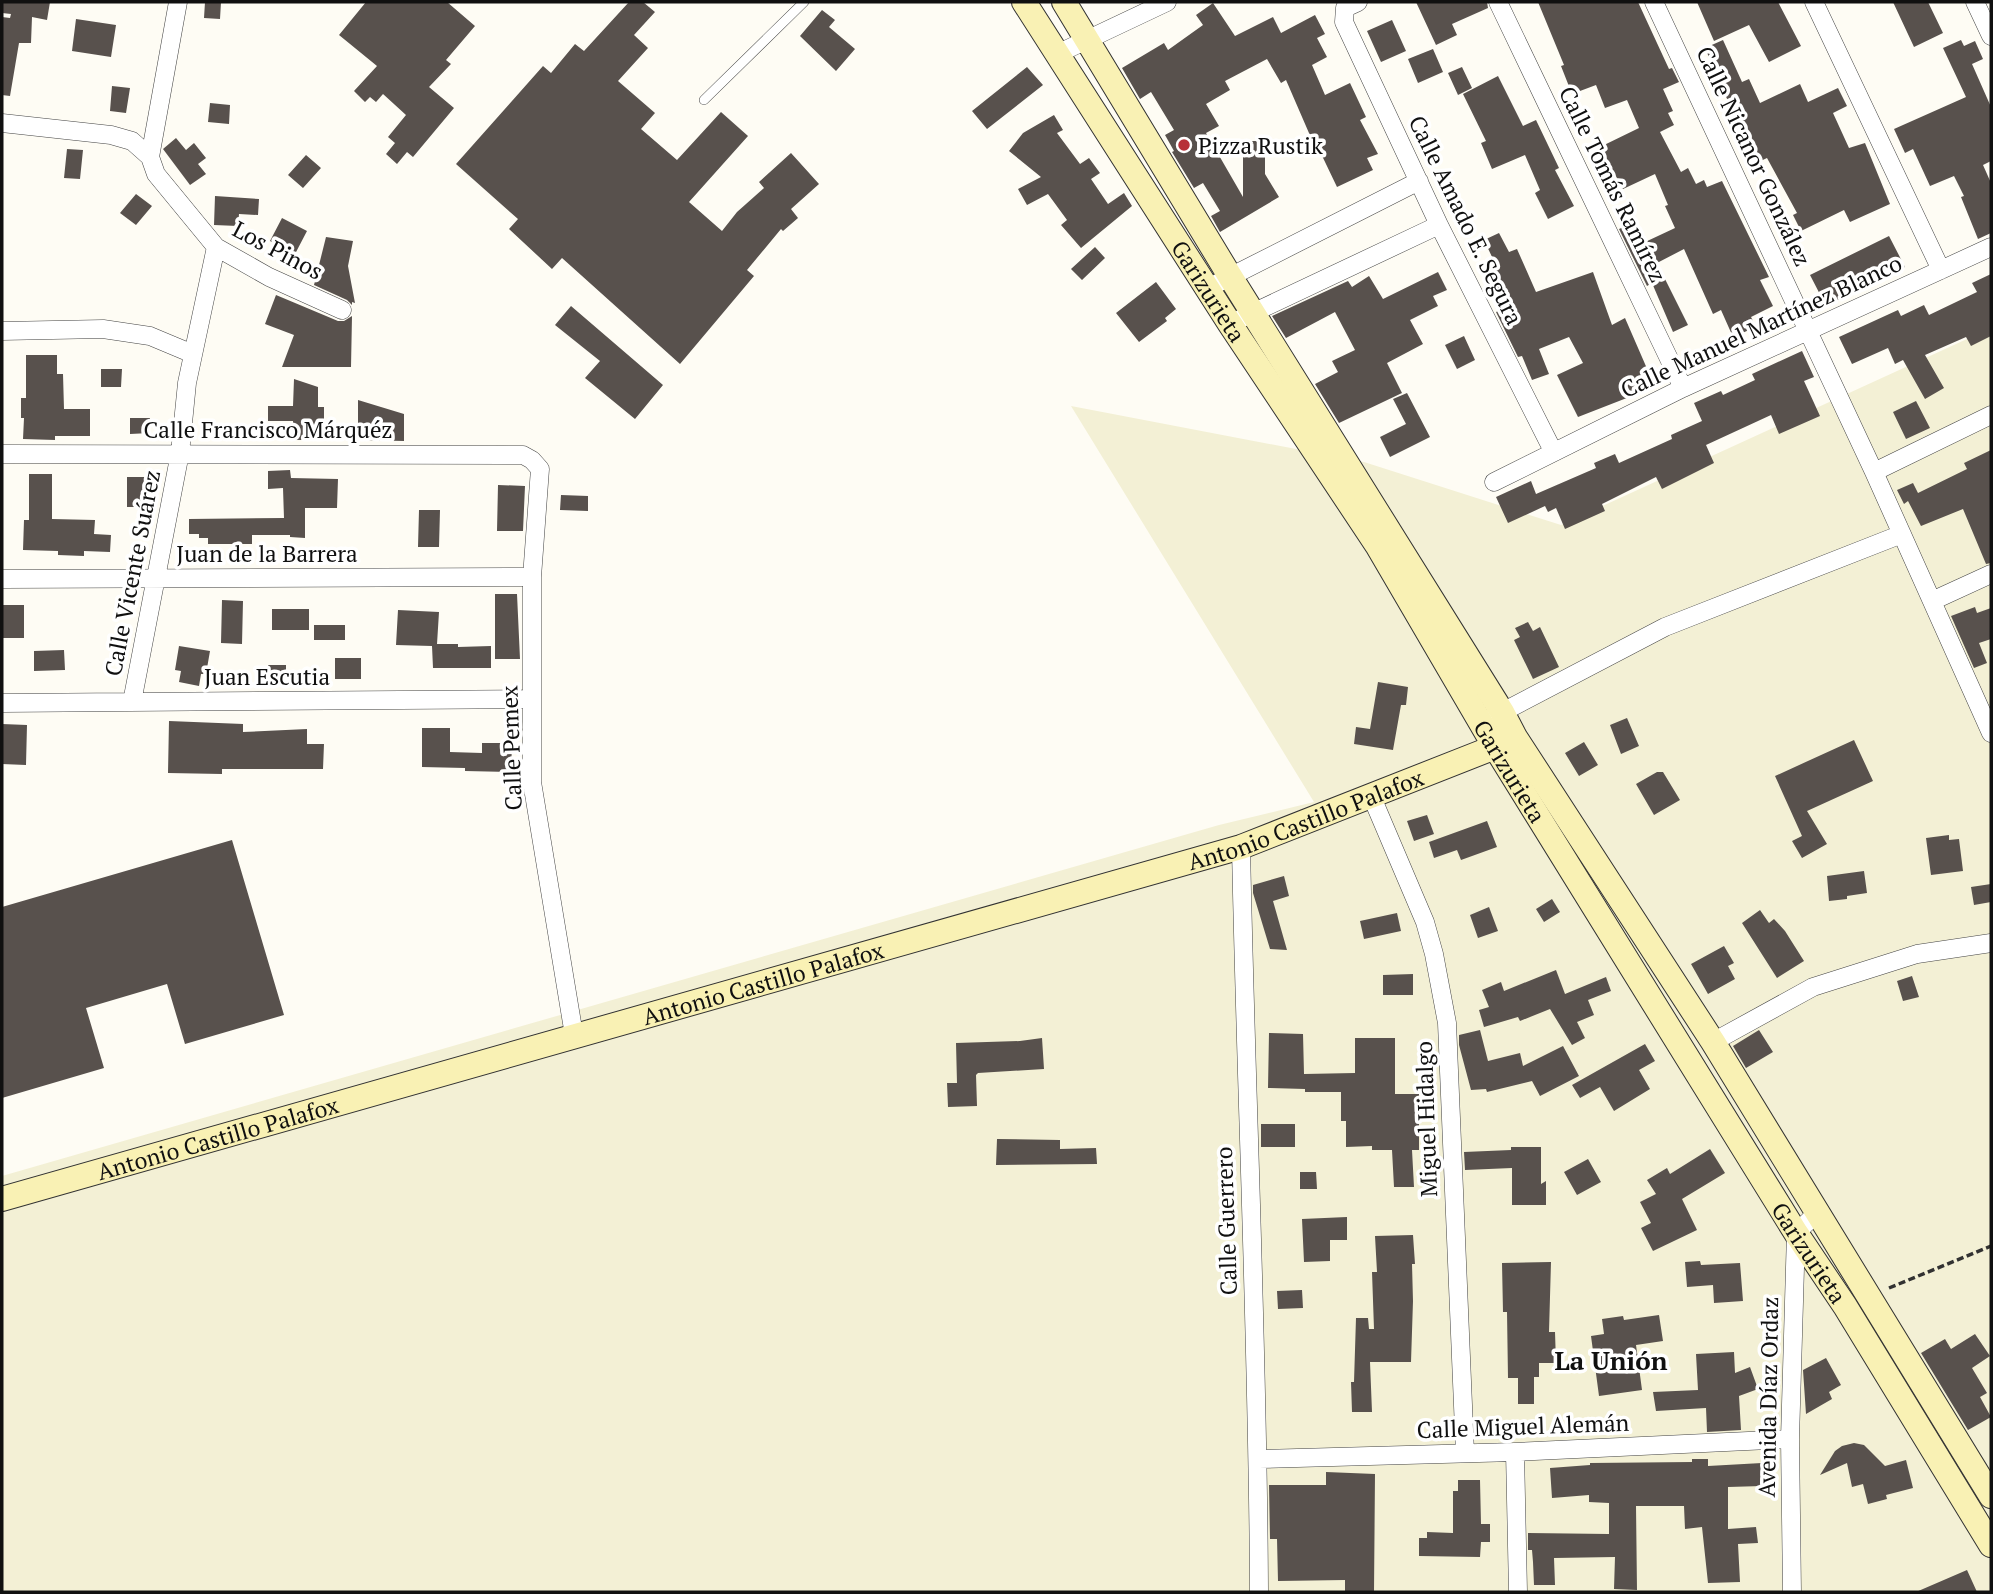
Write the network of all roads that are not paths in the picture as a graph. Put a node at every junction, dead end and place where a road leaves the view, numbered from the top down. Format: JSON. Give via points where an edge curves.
{"nodes":[{"id":1,"x":178,"y":2,"type":"edge"},
{"id":2,"x":804,"y":2,"type":"edge"},
{"id":3,"x":1024,"y":2,"type":"edge"},
{"id":4,"x":1064,"y":2,"type":"edge"},
{"id":5,"x":1167,"y":2,"type":"edge"},
{"id":6,"x":1498,"y":2,"type":"edge"},
{"id":7,"x":1654,"y":2,"type":"edge"},
{"id":8,"x":1814,"y":2,"type":"edge"},
{"id":9,"x":1975,"y":2,"type":"edge"},
{"id":10,"x":1352,"y":5,"type":"edge"},
{"id":11,"x":1991,"y":36,"type":"edge"},
{"id":12,"x":1088,"y":39,"type":"junction"},
{"id":13,"x":1057,"y":54,"type":"junction"},
{"id":14,"x":704,"y":100,"type":"dead end"},
{"id":15,"x":2,"y":123,"type":"edge"},
{"id":16,"x":150,"y":158,"type":"junction"},
{"id":17,"x":1419,"y":181,"type":"junction"},
{"id":18,"x":1439,"y":225,"type":"junction"},
{"id":19,"x":216,"y":247,"type":"junction"},
{"id":20,"x":1991,"y":247,"type":"edge"},
{"id":21,"x":1941,"y":270,"type":"junction"},
{"id":22,"x":1231,"y":278,"type":"junction"},
{"id":23,"x":1208,"y":288,"type":"junction"},
{"id":24,"x":342,"y":310,"type":"dead end"},
{"id":25,"x":1253,"y":312,"type":"junction"},
{"id":26,"x":1230,"y":324,"type":"junction"},
{"id":27,"x":2,"y":331,"type":"edge"},
{"id":28,"x":1809,"y":331,"type":"junction"},
{"id":29,"x":193,"y":354,"type":"junction"},
{"id":30,"x":1683,"y":388,"type":"junction"},
{"id":31,"x":1991,"y":415,"type":"edge"},
{"id":32,"x":1553,"y":452,"type":"junction"},
{"id":33,"x":180,"y":453,"type":"junction"},
{"id":34,"x":2,"y":454,"type":"edge"},
{"id":35,"x":532,"y":460,"type":"joint"},
{"id":36,"x":1874,"y":472,"type":"junction"},
{"id":37,"x":1494,"y":482,"type":"dead end"},
{"id":38,"x":1902,"y":534,"type":"junction"},
{"id":39,"x":1991,"y":575,"type":"edge"},
{"id":40,"x":532,"y":577,"type":"junction"},
{"id":41,"x":154,"y":578,"type":"junction"},
{"id":42,"x":2,"y":579,"type":"edge"},
{"id":43,"x":1932,"y":601,"type":"junction"},
{"id":44,"x":532,"y":699,"type":"junction"},
{"id":45,"x":132,"y":702,"type":"junction"},
{"id":46,"x":2,"y":703,"type":"edge"},
{"id":47,"x":1491,"y":718,"type":"junction"},
{"id":48,"x":1991,"y":733,"type":"edge"},
{"id":49,"x":1505,"y":742,"type":"junction"},
{"id":50,"x":1371,"y":795,"type":"junction"},
{"id":51,"x":1241,"y":847,"type":"junction"},
{"id":52,"x":1991,"y":943,"type":"edge"},
{"id":53,"x":574,"y":1035,"type":"junction"},
{"id":54,"x":1713,"y":1042,"type":"junction"},
{"id":55,"x":2,"y":1199,"type":"edge"},
{"id":56,"x":1818,"y":1212,"type":"junction"},
{"id":57,"x":1796,"y":1233,"type":"junction"},
{"id":58,"x":1917,"y":1375,"type":"junction"},
{"id":59,"x":1894,"y":1385,"type":"junction"},
{"id":60,"x":1790,"y":1439,"type":"junction"},
{"id":61,"x":1515,"y":1452,"type":"junction"},
{"id":62,"x":1465,"y":1453,"type":"junction"},
{"id":63,"x":1259,"y":1459,"type":"junction"},
{"id":64,"x":1973,"y":1467,"type":"junction"},
{"id":65,"x":1950,"y":1478,"type":"junction"},
{"id":66,"x":1991,"y":1496,"type":"edge"},
{"id":67,"x":1991,"y":1545,"type":"edge"},
{"id":68,"x":1259,"y":1592,"type":"edge"},
{"id":69,"x":1518,"y":1592,"type":"edge"},
{"id":70,"x":1792,"y":1592,"type":"edge"}],
"edges":[{"from":1,"to":16,"type":"street"},
{"from":2,"to":14,"type":"lane"},
{"from":3,"to":13,"type":"main road","name":"Garizurieta"},
{"from":4,"to":12,"type":"main road","name":"Garizurieta"},
{"from":5,"to":12,"type":"street"},
{"from":6,"to":30,"type":"street","name":"Calle Tomás Ramírez"},
{"from":7,"to":28,"type":"street","name":"Calle Nicanor González"},
{"from":8,"to":21,"type":"street"},
{"from":9,"to":11,"type":"street"},
{"from":10,"to":17,"type":"street","name":"Calle Amado E. Segura","via":[[1344,22]]},
{"from":12,"to":13,"type":"street"},
{"from":12,"to":22,"type":"main road","name":"Garizurieta"},
{"from":13,"to":23,"type":"main road","name":"Garizurieta"},
{"from":15,"to":16,"type":"street","via":[[111,135],[132,141]]},
{"from":16,"to":19,"type":"street","name":"Los Pinos","via":[[156,174]]},
{"from":17,"to":18,"type":"street","name":"Calle Amado E. Segura"},
{"from":17,"to":22,"type":"street"},
{"from":18,"to":25,"type":"street"},
{"from":18,"to":32,"type":"street","name":"Calle Amado E. Segura"},
{"from":19,"to":24,"type":"street","name":"Los Pinos"},
{"from":19,"to":29,"type":"street","name":"Calle Vicente Suárez"},
{"from":20,"to":21,"type":"street","name":"Calle Manuel Martínez Blanco"},
{"from":21,"to":28,"type":"street","name":"Calle Manuel Martínez Blanco"},
{"from":22,"to":23,"type":"street"},
{"from":22,"to":25,"type":"main road","name":"Garizurieta"},
{"from":23,"to":26,"type":"main road","name":"Garizurieta"},
{"from":25,"to":26,"type":"street"},
{"from":25,"to":47,"type":"main road","name":"Garizurieta"},
{"from":26,"to":47,"type":"main road","name":"Garizurieta"},
{"from":27,"to":29,"type":"street","via":[[103,329],[150,336]]},
{"from":28,"to":30,"type":"street","name":"Calle Manuel Martínez Blanco"},
{"from":28,"to":36,"type":"street","name":"Calle Nicanor González"},
{"from":29,"to":33,"type":"street","name":"Calle Vicente Suárez"},
{"from":30,"to":32,"type":"street","name":"Calle Manuel Martínez Blanco"},
{"from":31,"to":36,"type":"street"},
{"from":32,"to":37,"type":"street","name":"Calle Manuel Martínez Blanco"},
{"from":33,"to":34,"type":"street","name":"Calle Francisco Márquéz"},
{"from":33,"to":35,"type":"street","name":"Calle Francisco Márquéz","via":[[523,455]]},
{"from":33,"to":41,"type":"street","name":"Calle Vicente Suárez"},
{"from":35,"to":40,"type":"street","name":"Calle Pemex","via":[[540,469]]},
{"from":36,"to":38,"type":"street","name":"Calle Nicanor González"},
{"from":38,"to":43,"type":"street","name":"Calle Nicanor González"},
{"from":38,"to":47,"type":"street","via":[[1665,627]]},
{"from":39,"to":43,"type":"street"},
{"from":40,"to":41,"type":"street","name":"Juan de la Barrera"},
{"from":40,"to":44,"type":"street","name":"Calle Pemex"},
{"from":41,"to":42,"type":"street","name":"Juan de la Barrera"},
{"from":41,"to":45,"type":"street","name":"Calle Vicente Suárez"},
{"from":43,"to":48,"type":"street","name":"Calle Nicanor González"},
{"from":44,"to":45,"type":"street","name":"Juan Escutia"},
{"from":44,"to":53,"type":"street","name":"Calle Pemex","via":[[532,782]]},
{"from":45,"to":46,"type":"street","name":"Juan Escutia"},
{"from":47,"to":49,"type":"main road","name":"Garizurieta"},
{"from":49,"to":50,"type":"main road","name":"Antonio Castillo Palafox"},
{"from":49,"to":54,"type":"main road","name":"Garizurieta"},
{"from":49,"to":57,"type":"main road","name":"Garizurieta"},
{"from":50,"to":51,"type":"main road","name":"Antonio Castillo Palafox"},
{"from":50,"to":62,"type":"street","name":"Miguel Hidalgo","via":[[1425,922],[1447,1023]]},
{"from":51,"to":53,"type":"main road","name":"Antonio Castillo Palafox"},
{"from":51,"to":63,"type":"street","name":"Calle Guerrero"},
{"from":52,"to":54,"type":"street","via":[[1917,954],[1813,987]]},
{"from":53,"to":55,"type":"main road","name":"Antonio Castillo Palafox"},
{"from":54,"to":56,"type":"main road","name":"Garizurieta"},
{"from":56,"to":57,"type":"street"},
{"from":56,"to":58,"type":"main road","name":"Garizurieta"},
{"from":57,"to":59,"type":"main road","name":"Garizurieta"},
{"from":57,"to":60,"type":"street","name":"Avenida Díaz Ordaz"},
{"from":58,"to":59,"type":"main road"},
{"from":58,"to":64,"type":"main road","name":"Garizurieta"},
{"from":59,"to":65,"type":"main road","name":"Garizurieta"},
{"from":60,"to":61,"type":"street","name":"Calle Miguel Alemán"},
{"from":60,"to":70,"type":"street","name":"Avenida Díaz Ordaz"},
{"from":61,"to":62,"type":"street","name":"Calle Miguel Alemán"},
{"from":61,"to":69,"type":"street"},
{"from":62,"to":63,"type":"street","name":"Calle Miguel Alemán"},
{"from":63,"to":68,"type":"street","name":"Calle Guerrero"},
{"from":64,"to":65,"type":"main road"},
{"from":64,"to":66,"type":"main road","name":"Garizurieta"},
{"from":65,"to":67,"type":"main road","name":"Garizurieta"}]}
